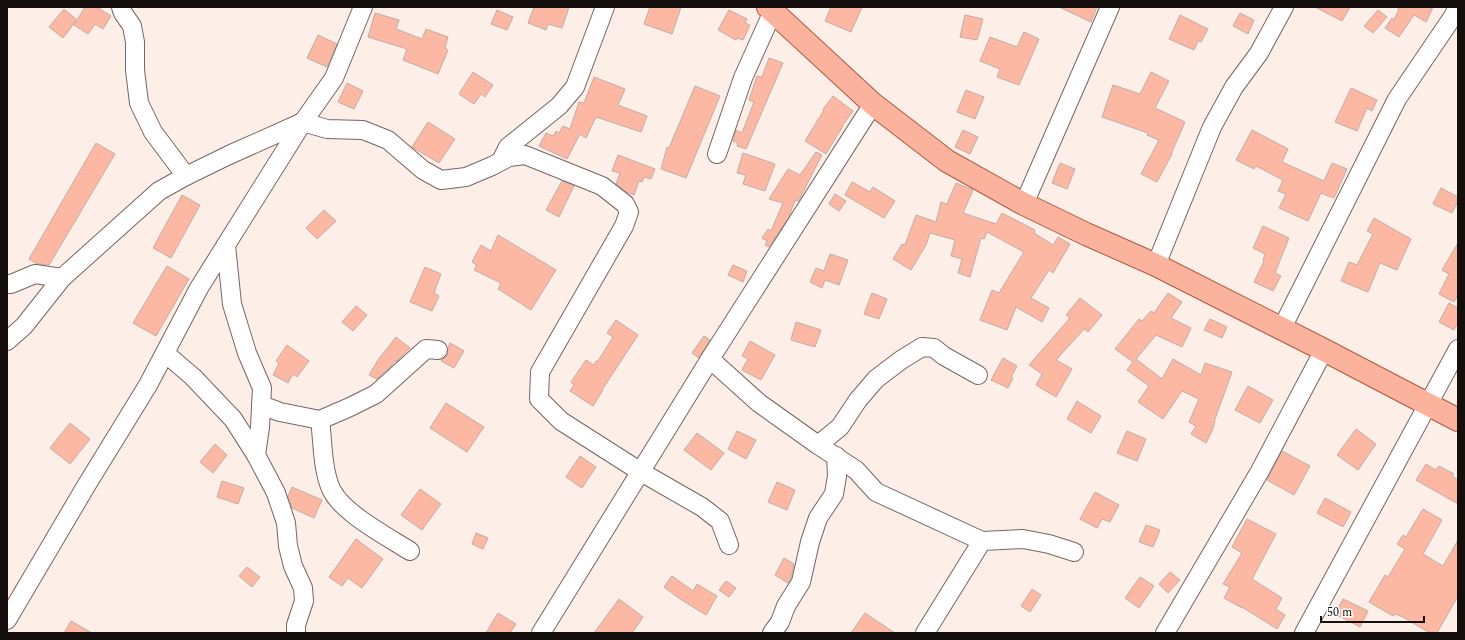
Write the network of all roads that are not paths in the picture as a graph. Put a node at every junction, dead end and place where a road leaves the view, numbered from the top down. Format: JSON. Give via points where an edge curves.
{"nodes":[{"id":1,"x":121,"y":7,"type":"edge"},
{"id":2,"x":363,"y":7,"type":"edge"},
{"id":3,"x":604,"y":7,"type":"edge"},
{"id":4,"x":1110,"y":7,"type":"edge"},
{"id":5,"x":1284,"y":7,"type":"edge"},
{"id":6,"x":1457,"y":7,"type":"edge"},
{"id":7,"x":770,"y":9,"type":"edge"},
{"id":8,"x":873,"y":104,"type":"junction"},
{"id":9,"x":303,"y":122,"type":"junction"},
{"id":10,"x":717,"y":154,"type":"dead end"},
{"id":11,"x":501,"y":160,"type":"junction"},
{"id":12,"x":186,"y":176,"type":"junction"},
{"id":13,"x":1024,"y":204,"type":"junction"},
{"id":14,"x":226,"y":245,"type":"junction"},
{"id":15,"x":1156,"y":265,"type":"junction"},
{"id":16,"x":62,"y":278,"type":"junction"},
{"id":17,"x":7,"y":284,"type":"edge"},
{"id":18,"x":1282,"y":328,"type":"junction"},
{"id":19,"x":7,"y":341,"type":"edge"},
{"id":20,"x":1458,"y":349,"type":"edge"},
{"id":21,"x":438,"y":350,"type":"dead end"},
{"id":22,"x":1324,"y":350,"type":"junction"},
{"id":23,"x":165,"y":353,"type":"junction"},
{"id":24,"x":710,"y":359,"type":"junction"},
{"id":25,"x":978,"y":375,"type":"dead end"},
{"id":26,"x":1428,"y":405,"type":"junction"},
{"id":27,"x":261,"y":406,"type":"junction"},
{"id":28,"x":320,"y":420,"type":"junction"},
{"id":29,"x":1458,"y":420,"type":"edge"},
{"id":30,"x":818,"y":445,"type":"junction"},
{"id":31,"x":256,"y":454,"type":"junction"},
{"id":32,"x":836,"y":456,"type":"junction"},
{"id":33,"x":641,"y":472,"type":"junction"},
{"id":34,"x":982,"y":541,"type":"junction"},
{"id":35,"x":729,"y":545,"type":"dead end"},
{"id":36,"x":410,"y":551,"type":"dead end"},
{"id":37,"x":1074,"y":552,"type":"dead end"},
{"id":38,"x":7,"y":620,"type":"edge"},
{"id":39,"x":1177,"y":625,"type":"edge"},
{"id":40,"x":779,"y":629,"type":"edge"},
{"id":41,"x":296,"y":633,"type":"edge"},
{"id":42,"x":541,"y":633,"type":"edge"},
{"id":43,"x":925,"y":633,"type":"edge"},
{"id":44,"x":1165,"y":633,"type":"edge"},
{"id":45,"x":1304,"y":633,"type":"edge"}],
"edges":[{"from":1,"to":12,"type":"street","via":[[132,26],[139,103],[153,132]]},
{"from":2,"to":9,"type":"street","via":[[334,78]]},
{"from":3,"to":11,"type":"street","via":[[575,87],[559,106],[508,147]]},
{"from":4,"to":13,"type":"street"},
{"from":5,"to":15,"type":"street","via":[[1259,53],[1234,87],[1212,127]]},
{"from":6,"to":18,"type":"street","via":[[1397,99]]},
{"from":7,"to":8,"type":"main road"},
{"from":7,"to":10,"type":"street"},
{"from":8,"to":13,"type":"main road","via":[[948,162]]},
{"from":8,"to":24,"type":"street"},
{"from":9,"to":11,"type":"street","via":[[327,129],[363,130],[388,140],[423,170],[441,180],[466,177]]},
{"from":9,"to":12,"type":"street"},
{"from":9,"to":14,"type":"street"},
{"from":11,"to":33,"type":"street","via":[[525,155],[563,169],[602,186],[625,204],[629,212],[624,226],[540,372],[539,399],[561,421]]},
{"from":12,"to":16,"type":"street","via":[[159,191]]},
{"from":13,"to":15,"type":"main road"},
{"from":14,"to":23,"type":"street","via":[[199,288]]},
{"from":14,"to":27,"type":"street","via":[[232,304],[247,353],[262,388]]},
{"from":15,"to":18,"type":"main road"},
{"from":16,"to":17,"type":"street","via":[[36,274]]},
{"from":16,"to":19,"type":"street","via":[[24,326]]},
{"from":18,"to":22,"type":"main road"},
{"from":20,"to":26,"type":"street"},
{"from":21,"to":28,"type":"street","via":[[426,349],[376,394]]},
{"from":22,"to":26,"type":"main road"},
{"from":22,"to":39,"type":"street"},
{"from":23,"to":31,"type":"street","via":[[193,377],[233,420]]},
{"from":23,"to":38,"type":"street"},
{"from":24,"to":30,"type":"street","via":[[759,403]]},
{"from":24,"to":33,"type":"street"},
{"from":25,"to":30,"type":"street","via":[[934,348],[922,347],[876,379],[858,400],[840,428]]},
{"from":26,"to":29,"type":"main road"},
{"from":26,"to":45,"type":"street"},
{"from":27,"to":28,"type":"street"},
{"from":27,"to":31,"type":"street"},
{"from":28,"to":36,"type":"street","via":[[325,468],[332,490],[348,510]]},
{"from":30,"to":32,"type":"street"},
{"from":31,"to":41,"type":"street","via":[[276,493],[286,523],[293,566],[303,588],[304,601]]},
{"from":32,"to":34,"type":"street","via":[[856,470],[876,492]]},
{"from":32,"to":40,"type":"street","via":[[837,476],[834,494],[818,518],[801,582],[786,606]]},
{"from":33,"to":35,"type":"street","via":[[720,521]]},
{"from":33,"to":42,"type":"street"},
{"from":34,"to":37,"type":"street","via":[[1023,539]]},
{"from":34,"to":43,"type":"street"},
{"from":39,"to":44,"type":"street"}]}
